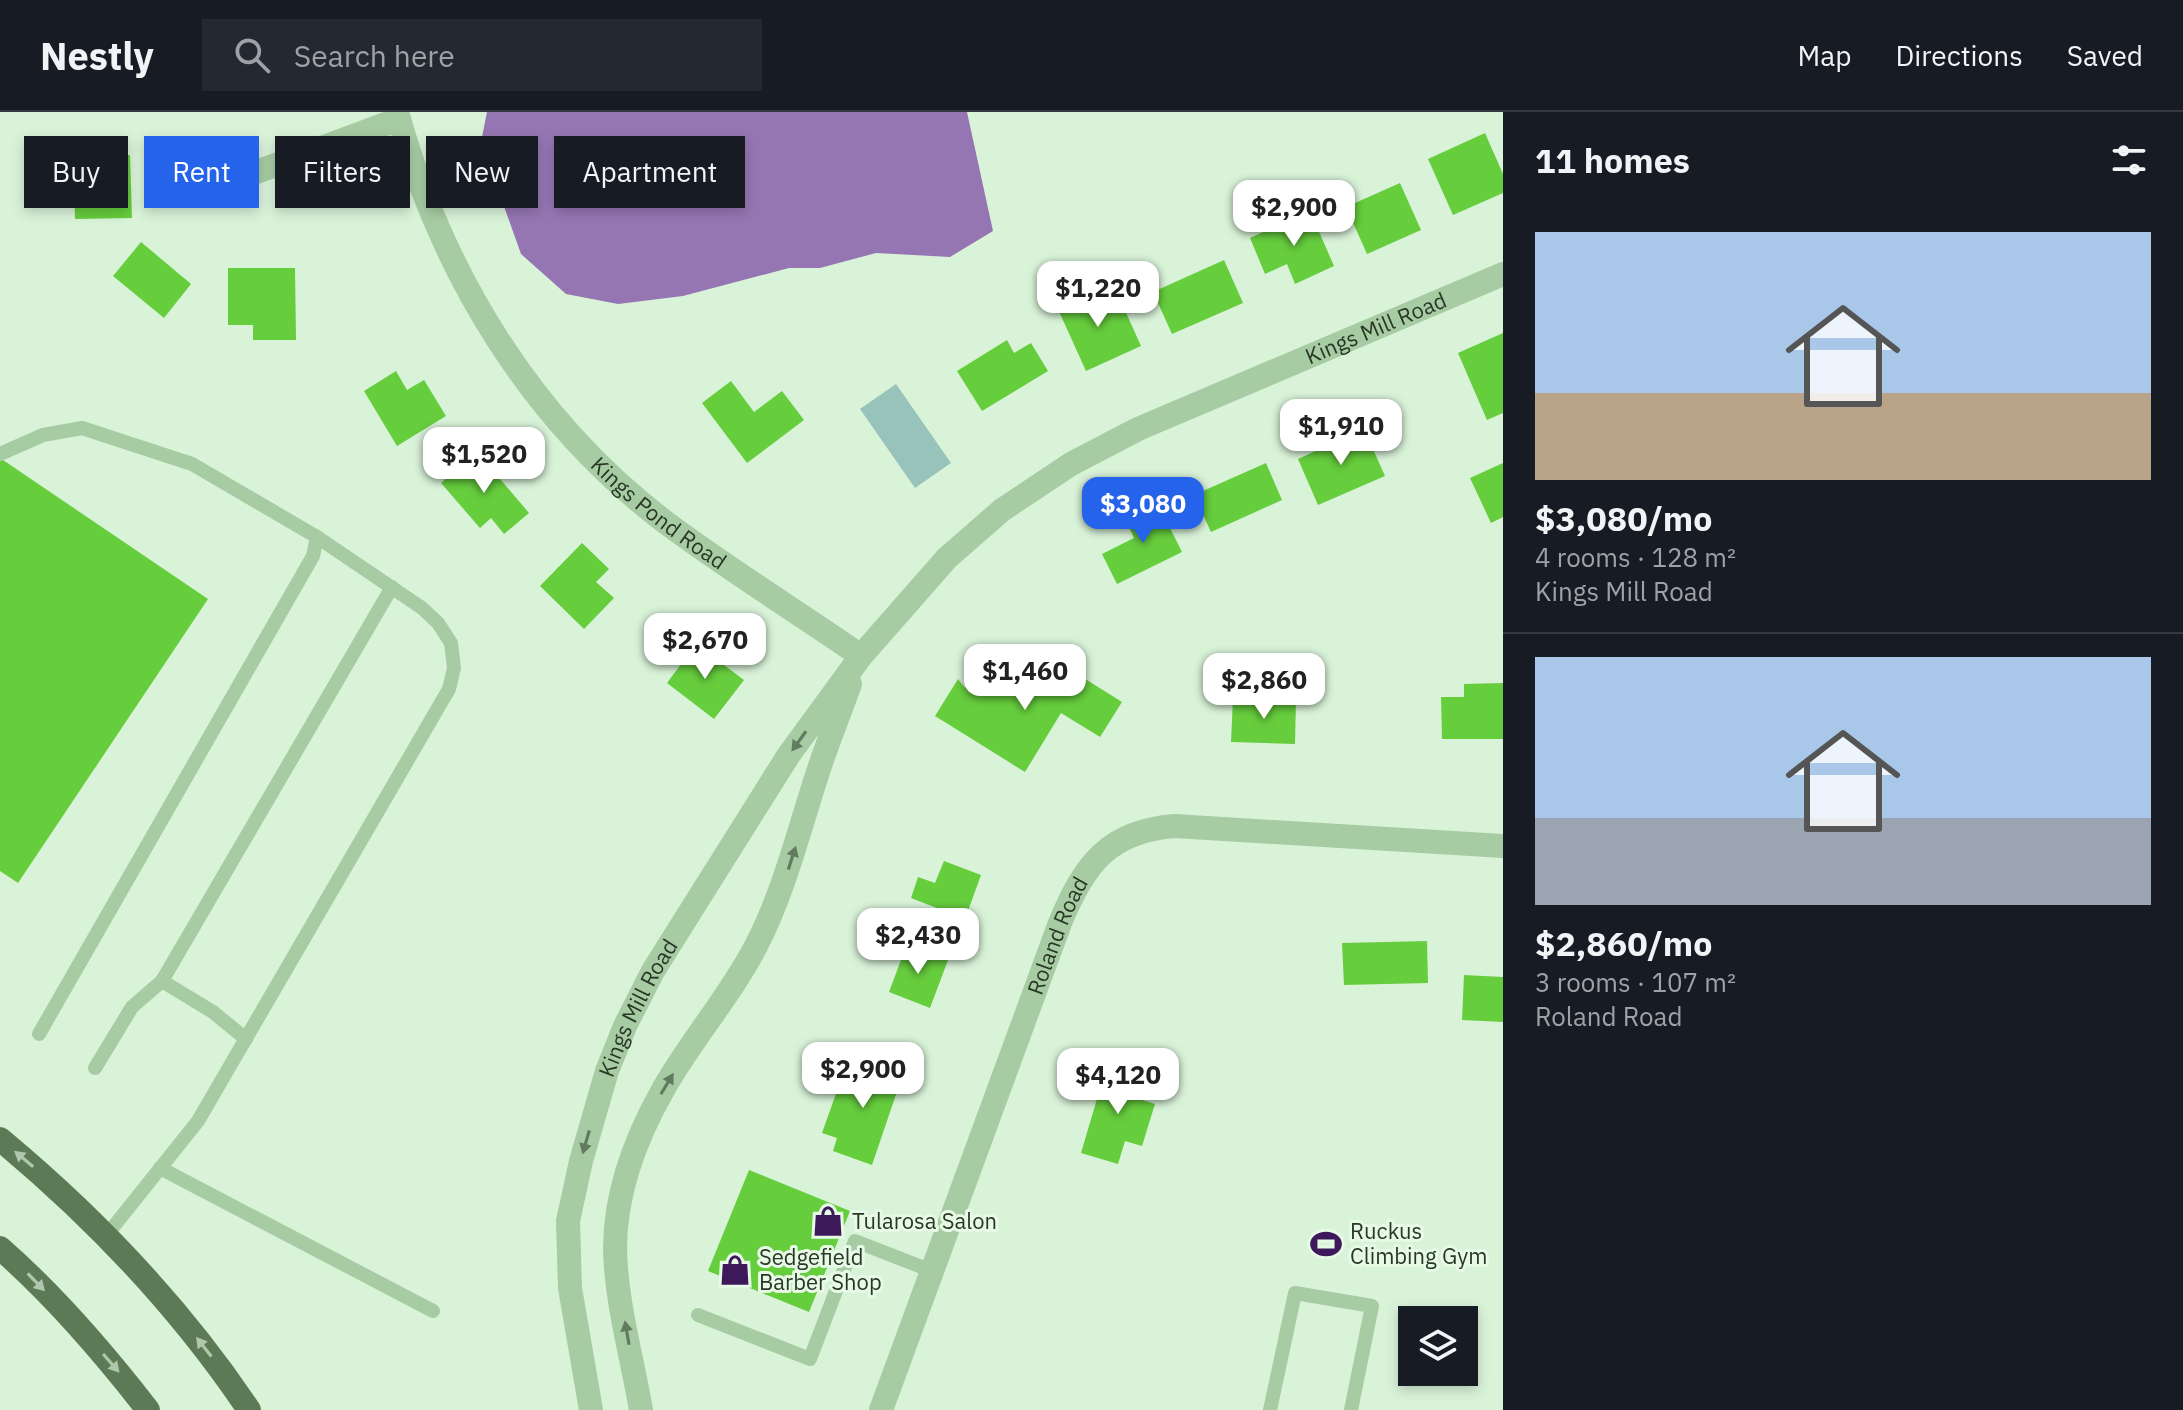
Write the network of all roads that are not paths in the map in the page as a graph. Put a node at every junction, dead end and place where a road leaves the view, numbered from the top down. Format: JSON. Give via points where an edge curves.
{"nodes":[{"id":1,"x":398,"y":116,"type":"edge"},
{"id":2,"x":259,"y":171,"type":"edge"},
{"id":3,"x":1503,"y":274,"type":"edge"},
{"id":4,"x":0,"y":454,"type":"edge"},
{"id":5,"x":317,"y":537,"type":"junction"},
{"id":6,"x":392,"y":587,"type":"junction"},
{"id":7,"x":861,"y":656,"type":"junction"},
{"id":8,"x":1503,"y":846,"type":"edge"},
{"id":9,"x":162,"y":981,"type":"junction"},
{"id":10,"x":39,"y":1034,"type":"dead end"},
{"id":11,"x":246,"y":1039,"type":"junction"},
{"id":12,"x":95,"y":1068,"type":"dead end"},
{"id":13,"x":0,"y":1139,"type":"edge"},
{"id":14,"x":160,"y":1168,"type":"junction"},
{"id":15,"x":106,"y":1236,"type":"junction"},
{"id":16,"x":0,"y":1248,"type":"edge"},
{"id":17,"x":932,"y":1271,"type":"junction"},
{"id":18,"x":433,"y":1311,"type":"dead end"},
{"id":19,"x":698,"y":1315,"type":"dead end"},
{"id":20,"x":148,"y":1410,"type":"edge"},
{"id":21,"x":249,"y":1410,"type":"edge"},
{"id":22,"x":591,"y":1410,"type":"edge"},
{"id":23,"x":641,"y":1410,"type":"edge"},
{"id":24,"x":881,"y":1410,"type":"edge"},
{"id":25,"x":1270,"y":1410,"type":"edge"},
{"id":26,"x":1351,"y":1410,"type":"edge"}],
"edges":[{"from":1,"to":2,"type":"street"},
{"from":1,"to":7,"type":"street","name":"Kings Pond Road","via":[[423,197],[461,280],[508,356],[564,428],[664,521]]},
{"from":3,"to":7,"type":"street","name":"Kings Mill Road","via":[[1138,429],[1071,464],[1002,510],[947,558]]},
{"from":4,"to":5,"type":"lane","via":[[43,435],[82,428],[192,464]]},
{"from":5,"to":6,"type":"lane"},
{"from":5,"to":10,"type":"lane","via":[[313,556]]},
{"from":6,"to":9,"type":"lane"},
{"from":6,"to":11,"type":"lane","via":[[438,623],[451,643],[454,668],[449,689]]},
{"from":7,"to":22,"type":"street","name":"Kings Mill Road","one_way":true,"via":[[788,756],[653,971],[607,1071],[568,1221],[570,1288]]},
{"from":23,"to":7,"type":"street","name":"Kings Mill Road","one_way":true,"via":[[615,1249],[627,1171],[663,1089],[738,979],[775,906]]},
{"from":8,"to":17,"type":"street","name":"Roland Road","via":[[1175,826],[1150,827],[1104,850],[1085,871],[1066,908]]},
{"from":9,"to":11,"type":"lane"},
{"from":9,"to":12,"type":"lane","via":[[132,1007]]},
{"from":11,"to":14,"type":"lane","via":[[198,1121]]},
{"from":15,"to":13,"type":"main road","one_way":true},
{"from":14,"to":15,"type":"lane"},
{"from":14,"to":18,"type":"lane"},
{"from":21,"to":15,"type":"main road","one_way":true,"via":[[178,1314]]},
{"from":16,"to":20,"type":"main road","one_way":true,"via":[[71,1317]]},
{"from":17,"to":19,"type":"lane","via":[[855,1241],[810,1359]]},
{"from":17,"to":24,"type":"street","name":"Roland Road"},
{"from":25,"to":26,"type":"lane","via":[[1295,1293],[1372,1306]]}]}
